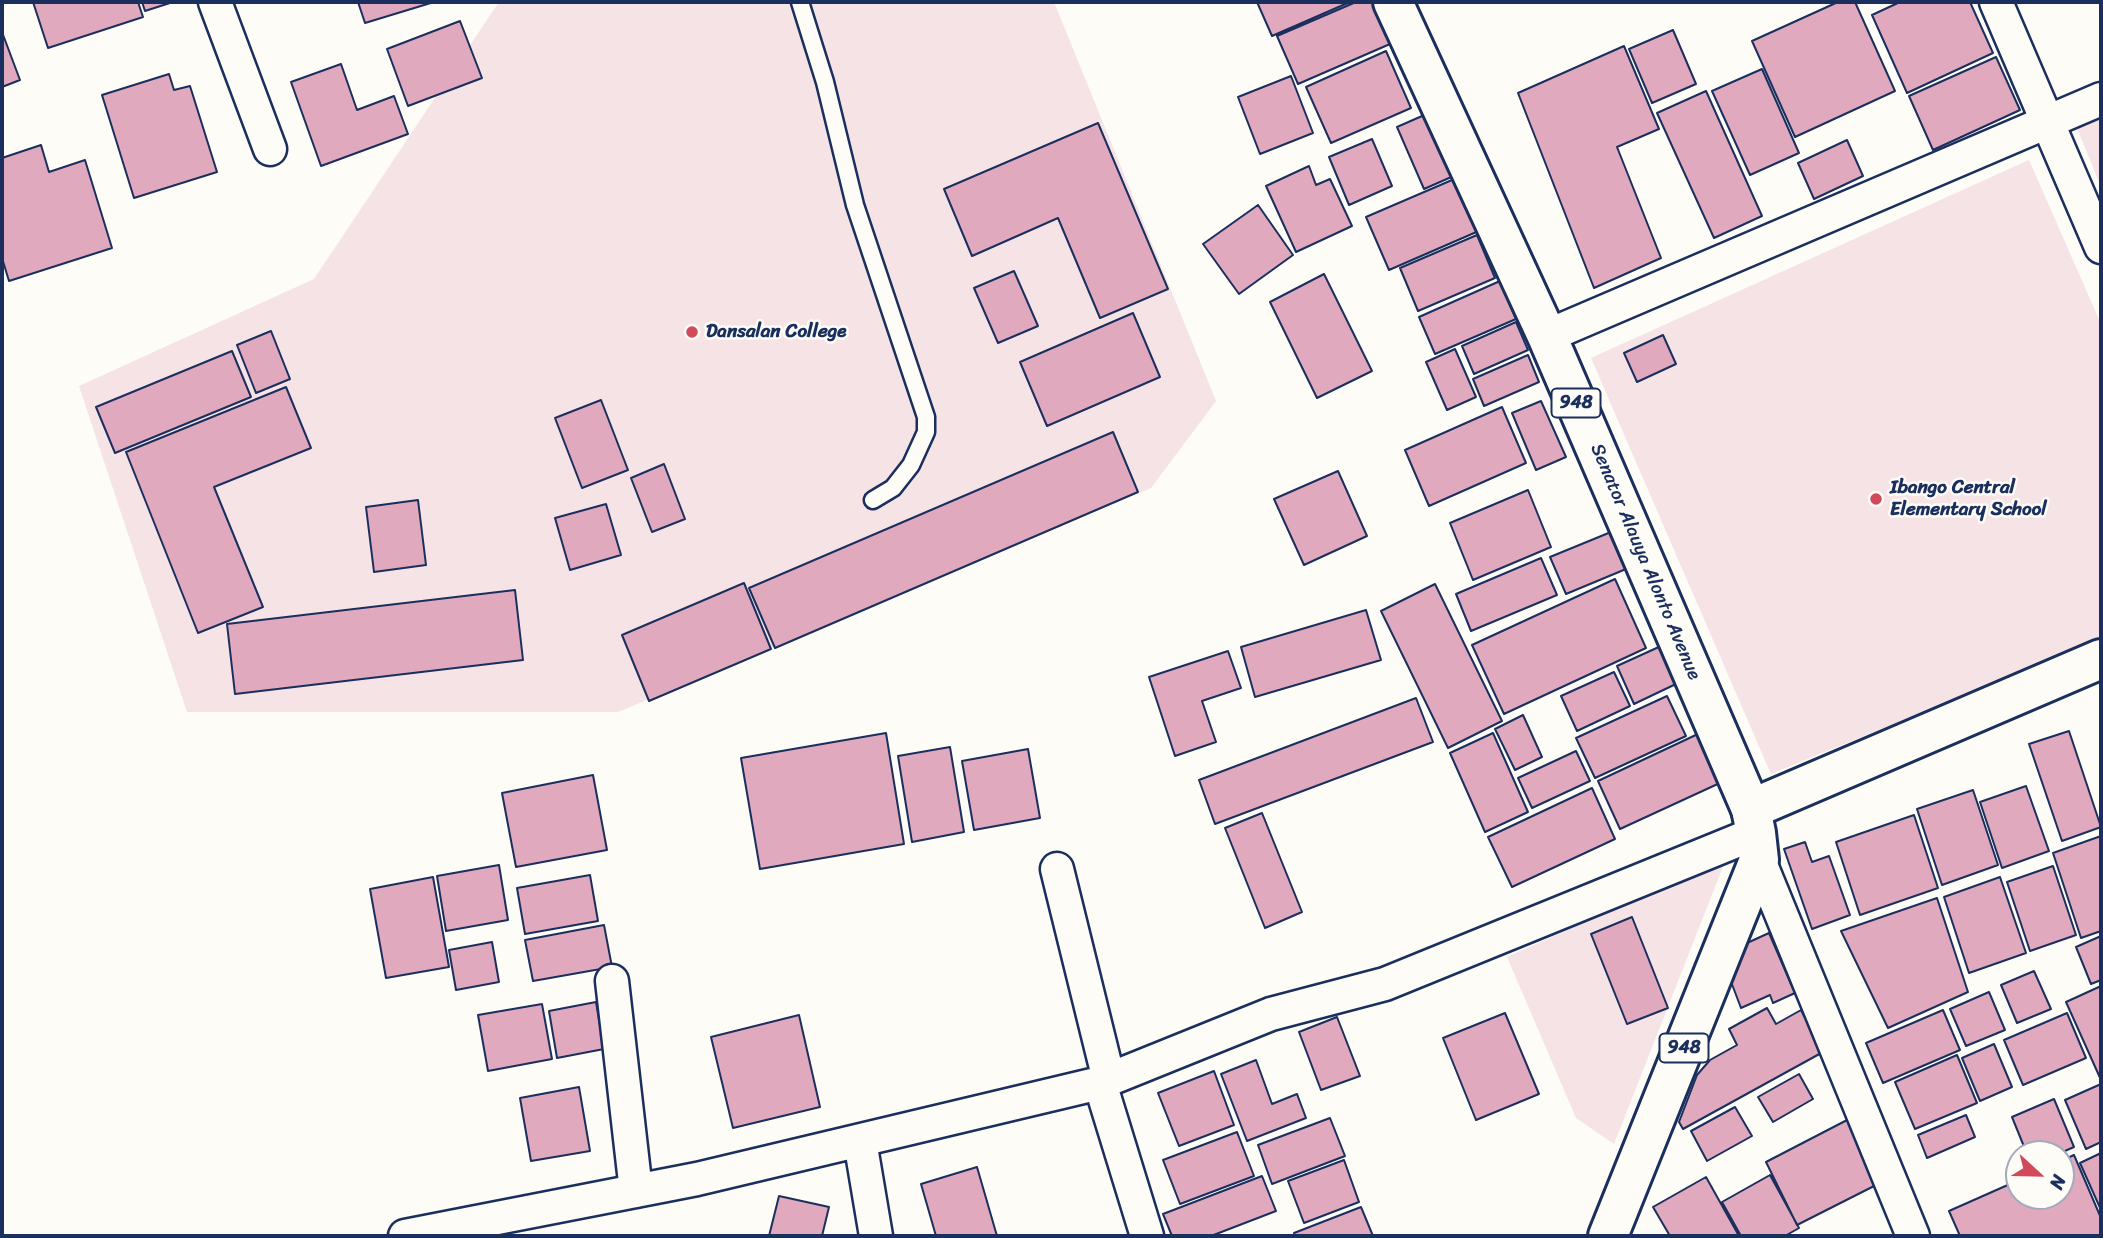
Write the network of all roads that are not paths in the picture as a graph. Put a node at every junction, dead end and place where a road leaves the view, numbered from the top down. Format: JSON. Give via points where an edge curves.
{"nodes":[{"id":1,"x":215,"y":2,"type":"edge"},
{"id":2,"x":800,"y":2,"type":"edge"},
{"id":3,"x":1393,"y":2,"type":"edge"},
{"id":4,"x":1996,"y":2,"type":"edge"},
{"id":5,"x":2101,"y":99,"type":"edge"},
{"id":6,"x":2049,"y":122,"type":"junction"},
{"id":7,"x":270,"y":149,"type":"dead end"},
{"id":8,"x":2101,"y":247,"type":"edge"},
{"id":9,"x":1547,"y":335,"type":"junction"},
{"id":10,"x":873,"y":500,"type":"dead end"},
{"id":11,"x":2101,"y":659,"type":"edge"},
{"id":12,"x":1755,"y":834,"type":"junction"},
{"id":13,"x":1057,"y":869,"type":"dead end"},
{"id":14,"x":612,"y":981,"type":"dead end"},
{"id":15,"x":1104,"y":1082,"type":"junction"},
{"id":16,"x":860,"y":1141,"type":"junction"},
{"id":17,"x":636,"y":1191,"type":"junction"},
{"id":18,"x":405,"y":1236,"type":"edge"},
{"id":19,"x":876,"y":1236,"type":"edge"},
{"id":20,"x":1147,"y":1236,"type":"edge"},
{"id":21,"x":1608,"y":1236,"type":"edge"},
{"id":22,"x":1913,"y":1236,"type":"edge"}],
"edges":[{"from":1,"to":7,"type":"street"},
{"from":2,"to":10,"type":"lane","via":[[855,205],[926,417],[926,432],[911,465],[893,488]]},
{"from":3,"to":9,"type":"main road","name":"Senator Alauya Alonto Avenue","number":"948"},
{"from":4,"to":6,"type":"street"},
{"from":5,"to":6,"type":"street"},
{"from":6,"to":8,"type":"street"},
{"from":6,"to":9,"type":"street"},
{"from":9,"to":12,"type":"main road","name":"Senator Alauya Alonto Avenue","number":"948"},
{"from":11,"to":12,"type":"main road"},
{"from":12,"to":15,"type":"street","via":[[1385,984],[1271,1014]]},
{"from":12,"to":21,"type":"main road","number":"948"},
{"from":12,"to":22,"type":"street"},
{"from":13,"to":15,"type":"street"},
{"from":14,"to":17,"type":"street"},
{"from":15,"to":16,"type":"street"},
{"from":15,"to":20,"type":"street"},
{"from":16,"to":17,"type":"street"},
{"from":16,"to":19,"type":"street"},
{"from":17,"to":18,"type":"street"}]}
